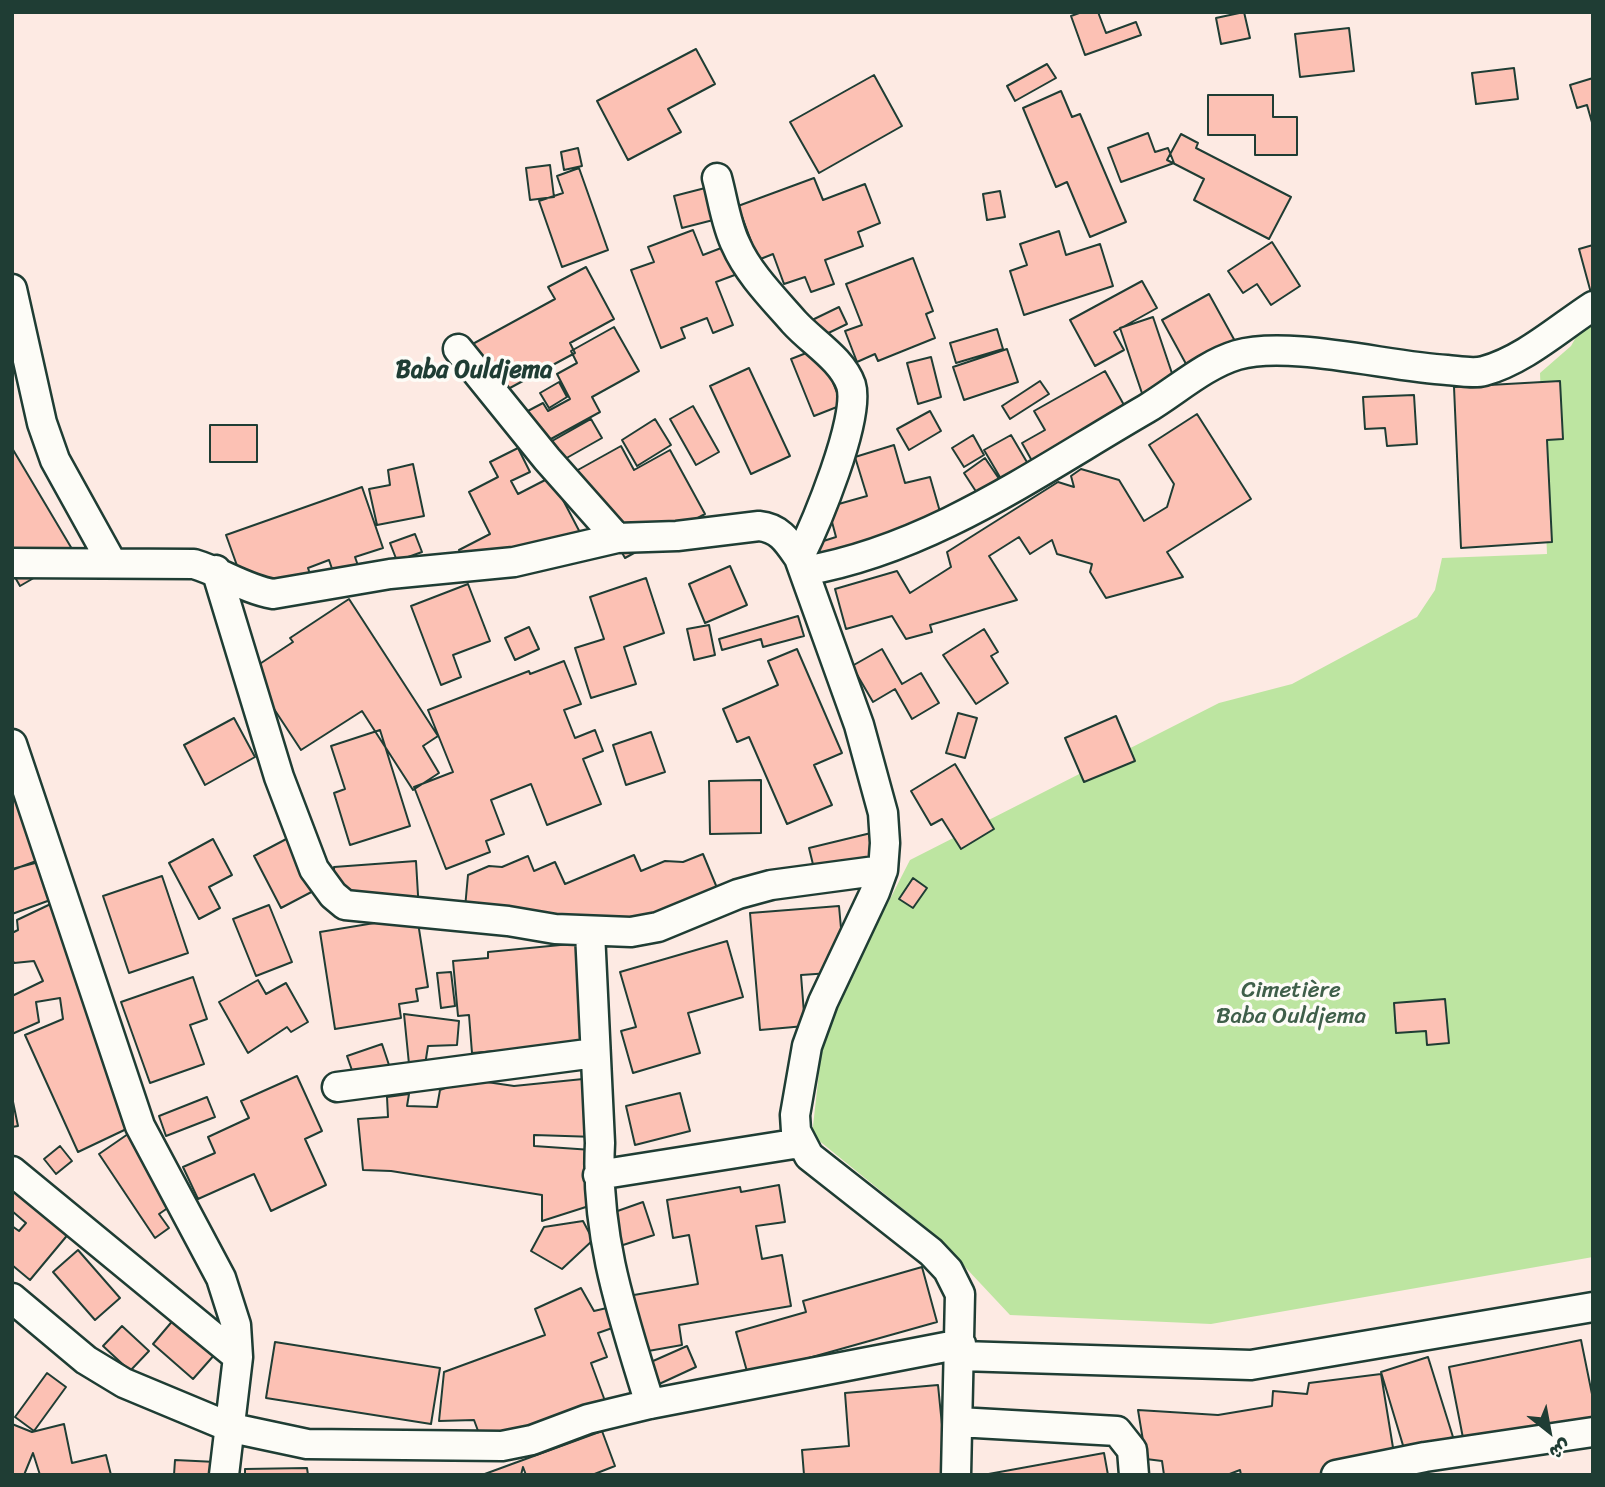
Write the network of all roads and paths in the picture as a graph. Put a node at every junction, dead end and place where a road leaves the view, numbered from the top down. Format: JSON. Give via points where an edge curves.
{"nodes":[{"id":1,"x":717,"y":178,"type":"dead end"},
{"id":2,"x":12,"y":289,"type":"edge"},
{"id":3,"x":1593,"y":306,"type":"edge"},
{"id":4,"x":458,"y":349,"type":"dead end"},
{"id":5,"x":617,"y":538,"type":"junction"},
{"id":6,"x":12,"y":563,"type":"edge"},
{"id":7,"x":113,"y":563,"type":"junction"},
{"id":8,"x":802,"y":565,"type":"junction"},
{"id":9,"x":216,"y":570,"type":"junction"},
{"id":10,"x":12,"y":744,"type":"edge"},
{"id":11,"x":883,"y":870,"type":"junction"},
{"id":12,"x":590,"y":932,"type":"junction"},
{"id":13,"x":595,"y":1053,"type":"junction"},
{"id":14,"x":337,"y":1087,"type":"dead end"},
{"id":15,"x":800,"y":1143,"type":"junction"},
{"id":16,"x":12,"y":1171,"type":"edge"},
{"id":17,"x":598,"y":1175,"type":"junction"},
{"id":18,"x":12,"y":1298,"type":"edge"},
{"id":19,"x":1593,"y":1307,"type":"edge"},
{"id":20,"x":961,"y":1350,"type":"junction"},
{"id":21,"x":238,"y":1357,"type":"junction"},
{"id":22,"x":650,"y":1404,"type":"junction"},
{"id":23,"x":958,"y":1422,"type":"junction"},
{"id":24,"x":232,"y":1428,"type":"junction"},
{"id":25,"x":1593,"y":1432,"type":"edge"},
{"id":26,"x":1427,"y":1466,"type":"edge"},
{"id":27,"x":224,"y":1475,"type":"edge"},
{"id":28,"x":956,"y":1475,"type":"edge"},
{"id":29,"x":1134,"y":1475,"type":"edge"},
{"id":30,"x":1336,"y":1475,"type":"edge"}],
"edges":[{"from":1,"to":8,"type":"street","via":[[735,245],[752,272],[795,323],[842,368],[851,384],[854,400],[848,426]]},
{"from":2,"to":7,"type":"street","via":[[42,423],[55,460]]},
{"from":3,"to":8,"type":"street","via":[[1509,361],[1482,372],[1307,353],[1247,352],[1214,365],[958,520],[847,564]]},
{"from":4,"to":5,"type":"street"},
{"from":5,"to":8,"type":"street","via":[[771,527],[783,535]]},
{"from":5,"to":9,"type":"street","via":[[514,562],[390,574],[273,594],[258,592]]},
{"from":6,"to":7,"type":"street"},
{"from":7,"to":9,"type":"street","via":[[194,564]]},
{"from":8,"to":11,"type":"street","via":[[859,725],[883,813]]},
{"from":9,"to":12,"type":"street","via":[[279,777],[314,869],[333,895],[354,907]]},
{"from":10,"to":21,"type":"street","via":[[140,1126],[221,1278],[236,1325]]},
{"from":11,"to":12,"type":"street","via":[[760,888],[658,927]]},
{"from":11,"to":15,"type":"street","via":[[807,1046],[795,1115]]},
{"from":12,"to":13,"type":"street"},
{"from":13,"to":14,"type":"street"},
{"from":13,"to":17,"type":"street"},
{"from":15,"to":17,"type":"street"},
{"from":15,"to":20,"type":"street","via":[[808,1156],[911,1233],[948,1270],[960,1294]]},
{"from":16,"to":21,"type":"street"},
{"from":17,"to":22,"type":"street","via":[[609,1269]]},
{"from":18,"to":24,"type":"street","via":[[86,1360],[114,1377]]},
{"from":19,"to":20,"type":"street","via":[[1251,1365]]},
{"from":20,"to":22,"type":"street"},
{"from":20,"to":23,"type":"street"},
{"from":21,"to":24,"type":"street"},
{"from":22,"to":24,"type":"street","via":[[502,1447],[307,1444]]},
{"from":23,"to":28,"type":"street"},
{"from":23,"to":29,"type":"street","via":[[1117,1431],[1132,1450]]},
{"from":24,"to":27,"type":"street"},
{"from":25,"to":26,"type":"street"},
{"from":26,"to":30,"type":"street"}]}
